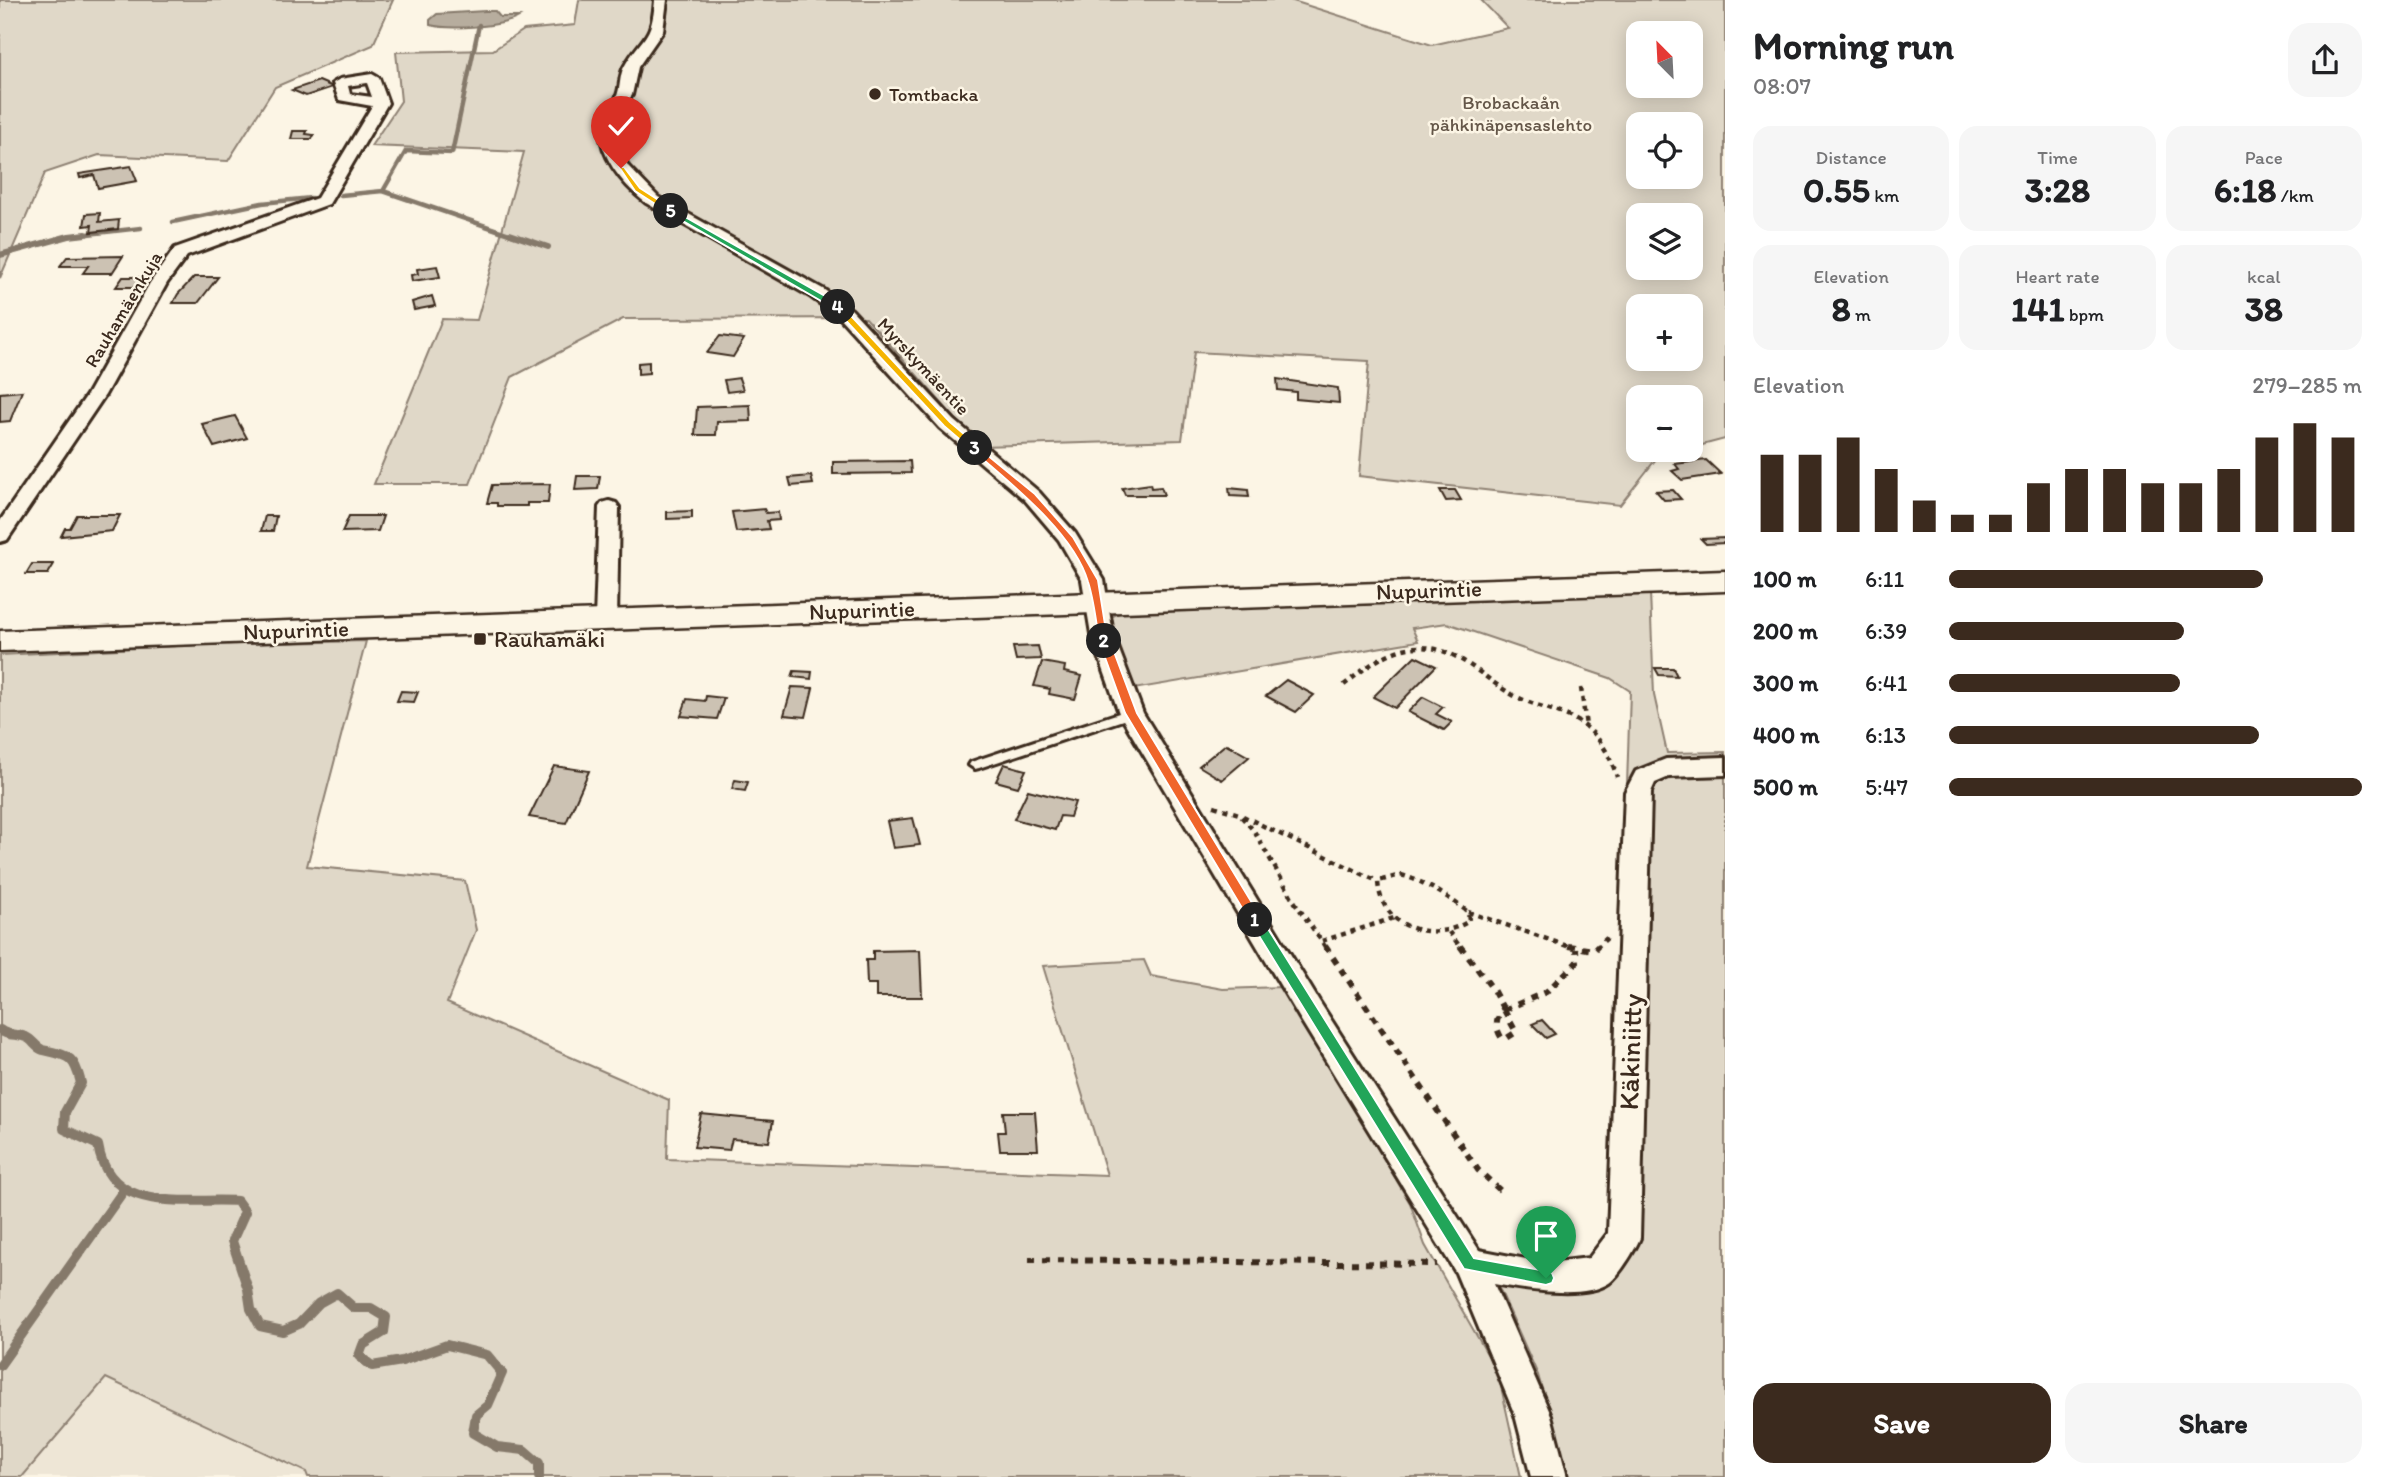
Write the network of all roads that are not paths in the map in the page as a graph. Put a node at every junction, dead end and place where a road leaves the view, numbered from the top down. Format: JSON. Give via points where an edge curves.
{"nodes":[{"id":1,"x":661,"y":0,"type":"edge"},
{"id":2,"x":381,"y":103,"type":"dead end"},
{"id":3,"x":609,"y":507,"type":"dead end"},
{"id":4,"x":0,"y":536,"type":"edge"},
{"id":5,"x":1725,"y":581,"type":"edge"},
{"id":6,"x":1097,"y":601,"type":"junction"},
{"id":7,"x":606,"y":619,"type":"junction"},
{"id":8,"x":0,"y":641,"type":"edge"},
{"id":9,"x":1131,"y":713,"type":"junction"},
{"id":10,"x":975,"y":765,"type":"dead end"},
{"id":11,"x":1725,"y":766,"type":"edge"},
{"id":12,"x":1469,"y":1264,"type":"junction"},
{"id":13,"x":1549,"y":1477,"type":"edge"}],
"edges":[{"from":1,"to":6,"type":"street","name":"Myrskymäentie","via":[[661,24],[630,69],[624,98],[609,124],[628,178],[652,200],[846,313],[947,424],[1032,496],[1068,537],[1093,580]]},
{"from":2,"to":4,"type":"street","name":"Rauhamäenkuja","via":[[323,201],[181,252],[96,395]]},
{"from":3,"to":7,"type":"street"},
{"from":5,"to":6,"type":"main road","name":"Nupurintie"},
{"from":6,"to":7,"type":"main road","name":"Nupurintie"},
{"from":6,"to":9,"type":"street","name":"Myrskymäentie","via":[[1102,634]]},
{"from":7,"to":8,"type":"main road","name":"Nupurintie"},
{"from":9,"to":10,"type":"lane"},
{"from":9,"to":12,"type":"street","name":"Myrskymäentie"},
{"from":11,"to":12,"type":"street","name":"Käkiniitty","via":[[1666,768],[1645,777],[1638,792],[1624,1238],[1598,1272],[1546,1278]]},
{"from":12,"to":13,"type":"street","name":"Myrskymäentie","via":[[1533,1415]]}]}
